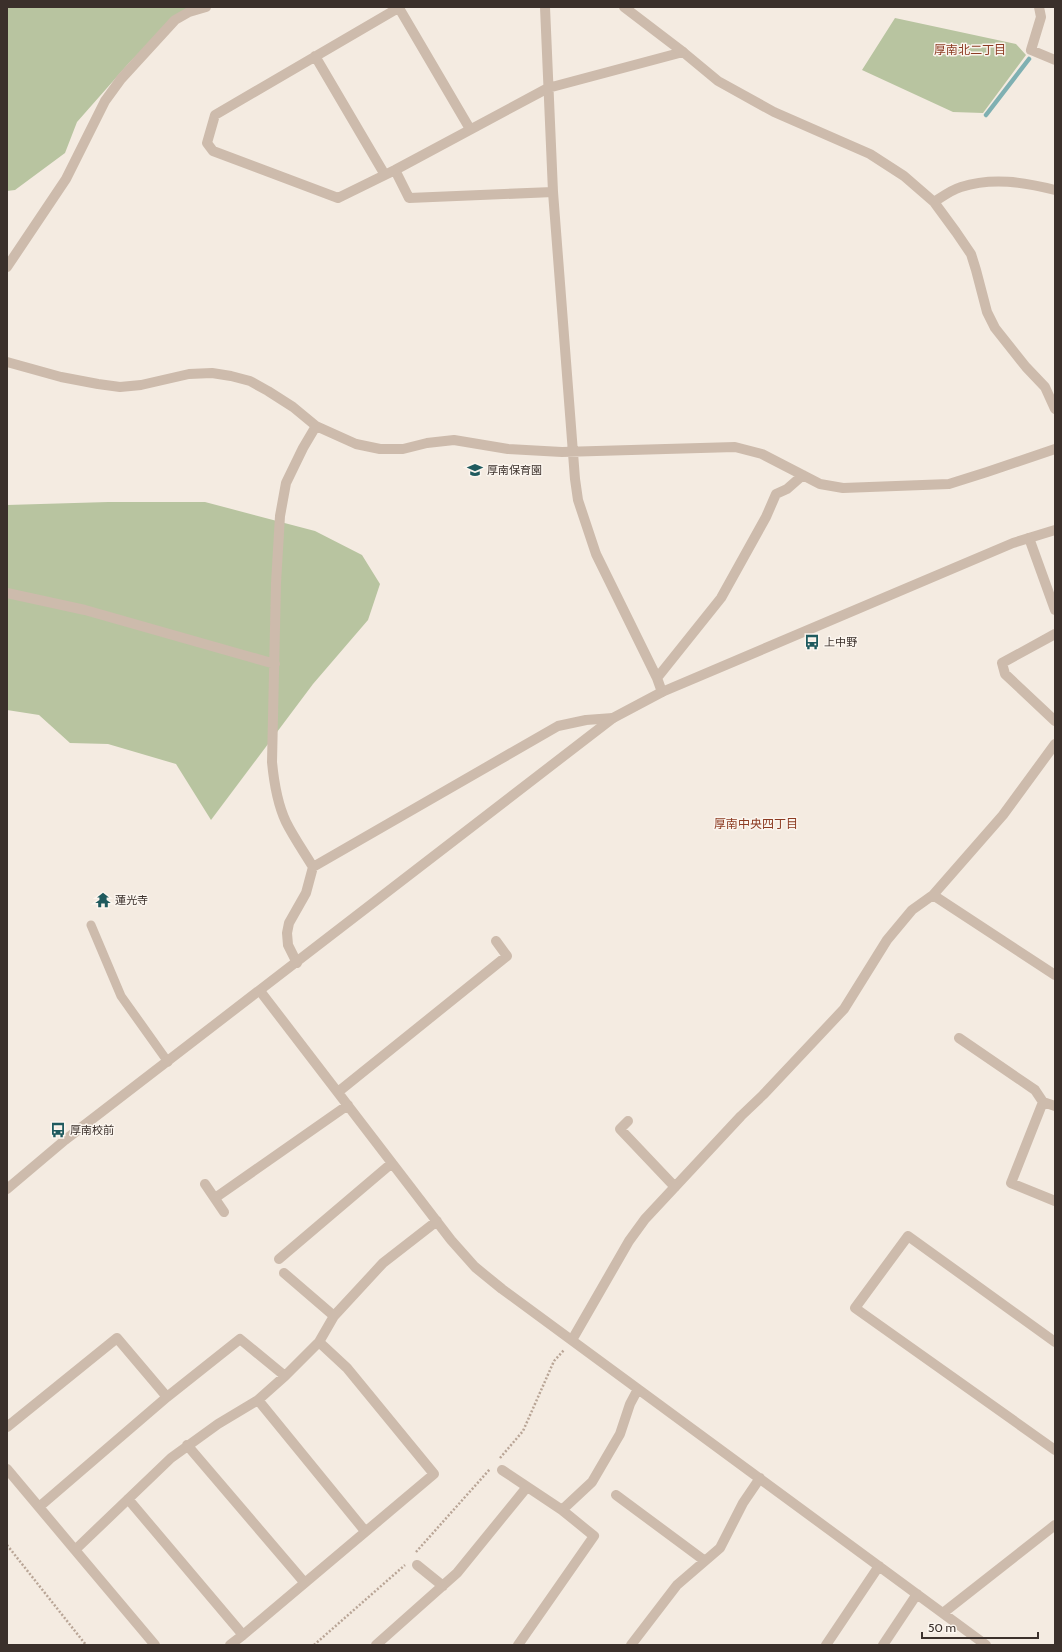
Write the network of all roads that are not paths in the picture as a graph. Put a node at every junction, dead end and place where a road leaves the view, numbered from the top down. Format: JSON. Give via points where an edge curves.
{"nodes":[{"id":1,"x":206,"y":7,"type":"edge"},
{"id":2,"x":545,"y":7,"type":"edge"},
{"id":3,"x":624,"y":7,"type":"edge"},
{"id":4,"x":1039,"y":7,"type":"edge"},
{"id":5,"x":400,"y":8,"type":"edge"},
{"id":6,"x":683,"y":52,"type":"junction"},
{"id":7,"x":315,"y":56,"type":"junction"},
{"id":8,"x":1055,"y":60,"type":"edge"},
{"id":9,"x":548,"y":88,"type":"junction"},
{"id":10,"x":470,"y":129,"type":"junction"},
{"id":11,"x":395,"y":170,"type":"junction"},
{"id":12,"x":385,"y":175,"type":"junction"},
{"id":13,"x":1055,"y":190,"type":"edge"},
{"id":14,"x":553,"y":192,"type":"junction"},
{"id":15,"x":934,"y":202,"type":"junction"},
{"id":16,"x":7,"y":267,"type":"edge"},
{"id":17,"x":7,"y":362,"type":"edge"},
{"id":18,"x":1055,"y":409,"type":"edge"},
{"id":19,"x":316,"y":426,"type":"junction"},
{"id":20,"x":1055,"y":449,"type":"edge"},
{"id":21,"x":803,"y":475,"type":"junction"},
{"id":22,"x":1055,"y":530,"type":"edge"},
{"id":23,"x":1029,"y":538,"type":"junction"},
{"id":24,"x":7,"y":593,"type":"edge"},
{"id":25,"x":1055,"y":610,"type":"edge"},
{"id":26,"x":1055,"y":634,"type":"edge"},
{"id":27,"x":275,"y":664,"type":"junction"},
{"id":28,"x":657,"y":678,"type":"junction"},
{"id":29,"x":662,"y":692,"type":"junction"},
{"id":30,"x":613,"y":718,"type":"junction"},
{"id":31,"x":1055,"y":721,"type":"edge"},
{"id":32,"x":1055,"y":744,"type":"edge"},
{"id":33,"x":313,"y":867,"type":"junction"},
{"id":34,"x":933,"y":895,"type":"junction"},
{"id":35,"x":91,"y":925,"type":"dead end"},
{"id":36,"x":496,"y":941,"type":"dead end"},
{"id":37,"x":297,"y":963,"type":"junction"},
{"id":38,"x":1055,"y":976,"type":"edge"},
{"id":39,"x":260,"y":991,"type":"junction"},
{"id":40,"x":959,"y":1038,"type":"dead end"},
{"id":41,"x":168,"y":1062,"type":"junction"},
{"id":42,"x":338,"y":1092,"type":"junction"},
{"id":43,"x":1043,"y":1102,"type":"junction"},
{"id":44,"x":348,"y":1105,"type":"junction"},
{"id":45,"x":1055,"y":1106,"type":"edge"},
{"id":46,"x":628,"y":1121,"type":"dead end"},
{"id":47,"x":392,"y":1163,"type":"junction"},
{"id":48,"x":205,"y":1184,"type":"dead end"},
{"id":49,"x":675,"y":1187,"type":"junction"},
{"id":50,"x":7,"y":1189,"type":"edge"},
{"id":51,"x":215,"y":1198,"type":"junction"},
{"id":52,"x":1055,"y":1201,"type":"edge"},
{"id":53,"x":224,"y":1212,"type":"dead end"},
{"id":54,"x":437,"y":1221,"type":"junction"},
{"id":55,"x":279,"y":1259,"type":"dead end"},
{"id":56,"x":284,"y":1273,"type":"dead end"},
{"id":57,"x":334,"y":1316,"type":"junction"},
{"id":58,"x":572,"y":1340,"type":"junction"},
{"id":59,"x":319,"y":1342,"type":"junction"},
{"id":60,"x":1055,"y":1342,"type":"edge"},
{"id":61,"x":285,"y":1376,"type":"junction"},
{"id":62,"x":638,"y":1389,"type":"junction"},
{"id":63,"x":167,"y":1397,"type":"junction"},
{"id":64,"x":258,"y":1400,"type":"junction"},
{"id":65,"x":7,"y":1427,"type":"edge"},
{"id":66,"x":187,"y":1445,"type":"junction"},
{"id":67,"x":1055,"y":1450,"type":"edge"},
{"id":68,"x":7,"y":1469,"type":"edge"},
{"id":69,"x":502,"y":1470,"type":"dead end"},
{"id":70,"x":760,"y":1478,"type":"junction"},
{"id":71,"x":526,"y":1487,"type":"junction"},
{"id":72,"x":616,"y":1495,"type":"dead end"},
{"id":73,"x":128,"y":1499,"type":"junction"},
{"id":74,"x":39,"y":1507,"type":"junction"},
{"id":75,"x":562,"y":1510,"type":"junction"},
{"id":76,"x":1055,"y":1525,"type":"edge"},
{"id":77,"x":365,"y":1531,"type":"junction"},
{"id":78,"x":75,"y":1550,"type":"junction"},
{"id":79,"x":706,"y":1561,"type":"junction"},
{"id":80,"x":417,"y":1565,"type":"dead end"},
{"id":81,"x":879,"y":1566,"type":"junction"},
{"id":82,"x":304,"y":1582,"type":"junction"},
{"id":83,"x":443,"y":1586,"type":"junction"},
{"id":84,"x":917,"y":1594,"type":"junction"},
{"id":85,"x":943,"y":1613,"type":"junction"},
{"id":86,"x":242,"y":1635,"type":"junction"},
{"id":87,"x":155,"y":1645,"type":"edge"},
{"id":88,"x":230,"y":1645,"type":"edge"},
{"id":89,"x":376,"y":1645,"type":"edge"},
{"id":90,"x":519,"y":1645,"type":"edge"},
{"id":91,"x":631,"y":1645,"type":"edge"},
{"id":92,"x":826,"y":1645,"type":"edge"},
{"id":93,"x":882,"y":1645,"type":"edge"},
{"id":94,"x":986,"y":1645,"type":"edge"}],
"edges":[{"from":1,"to":16,"type":"street","via":[[175,20],[121,79],[105,100],[66,179]]},
{"from":2,"to":9,"type":"street"},
{"from":3,"to":6,"type":"street"},
{"from":4,"to":8,"type":"street","via":[[1041,17],[1031,50]]},
{"from":5,"to":7,"type":"street"},
{"from":5,"to":10,"type":"street"},
{"from":6,"to":9,"type":"street"},
{"from":6,"to":15,"type":"street","via":[[718,81],[774,112],[870,154],[904,176]]},
{"from":7,"to":12,"type":"street"},
{"from":7,"to":12,"type":"street","via":[[215,115],[207,143],[213,151],[338,198]]},
{"from":9,"to":10,"type":"street"},
{"from":9,"to":14,"type":"street"},
{"from":10,"to":11,"type":"street"},
{"from":11,"to":12,"type":"street"},
{"from":11,"to":14,"type":"street","via":[[409,198]]},
{"from":13,"to":15,"type":"street","via":[[1017,182],[988,182],[960,187]]},
{"from":14,"to":28,"type":"street","via":[[578,500],[596,554]]},
{"from":15,"to":18,"type":"street","via":[[971,254],[987,312],[995,328],[1045,387]]},
{"from":17,"to":19,"type":"street","via":[[61,377],[120,387],[190,374],[212,373],[230,376],[250,381],[268,391]]},
{"from":19,"to":21,"type":"street","via":[[356,444],[380,449],[403,449],[454,440],[508,449],[562,452],[735,447],[762,454]]},
{"from":19,"to":27,"type":"street","via":[[286,483],[280,516]]},
{"from":20,"to":21,"type":"street","via":[[949,484],[843,488],[820,484]]},
{"from":21,"to":28,"type":"street","via":[[787,490],[776,494],[721,598]]},
{"from":22,"to":23,"type":"street"},
{"from":23,"to":25,"type":"street"},
{"from":23,"to":29,"type":"street"},
{"from":24,"to":27,"type":"street","via":[[85,610]]},
{"from":26,"to":31,"type":"street","via":[[1002,663],[1004,674]]},
{"from":27,"to":33,"type":"street","via":[[272,762],[274,786],[286,821]]},
{"from":28,"to":29,"type":"street"},
{"from":29,"to":30,"type":"street"},
{"from":30,"to":33,"type":"street","via":[[558,726]]},
{"from":30,"to":37,"type":"street"},
{"from":32,"to":34,"type":"street","via":[[1003,815]]},
{"from":33,"to":37,"type":"street","via":[[306,893],[289,922],[287,933],[288,945]]},
{"from":34,"to":38,"type":"street"},
{"from":34,"to":49,"type":"street","via":[[912,910],[887,940],[844,1009]]},
{"from":35,"to":41,"type":"lane","via":[[121,996]]},
{"from":36,"to":42,"type":"street","via":[[507,956]]},
{"from":37,"to":39,"type":"street"},
{"from":39,"to":41,"type":"street"},
{"from":39,"to":42,"type":"street"},
{"from":40,"to":43,"type":"street","via":[[1035,1090]]},
{"from":41,"to":50,"type":"street","via":[[65,1140]]},
{"from":42,"to":44,"type":"street"},
{"from":43,"to":45,"type":"street"},
{"from":43,"to":52,"type":"street","via":[[1011,1183]]},
{"from":44,"to":47,"type":"street"},
{"from":44,"to":51,"type":"street"},
{"from":46,"to":49,"type":"street","via":[[620,1129]]},
{"from":47,"to":54,"type":"street"},
{"from":47,"to":55,"type":"street"},
{"from":48,"to":51,"type":"street"},
{"from":49,"to":58,"type":"street","via":[[645,1219],[629,1241]]},
{"from":51,"to":53,"type":"street"},
{"from":54,"to":57,"type":"street","via":[[383,1264]]},
{"from":54,"to":58,"type":"street","via":[[475,1267]]},
{"from":56,"to":57,"type":"street"},
{"from":57,"to":59,"type":"street"},
{"from":58,"to":62,"type":"street"},
{"from":59,"to":61,"type":"street"},
{"from":59,"to":77,"type":"street","via":[[347,1368],[434,1474]]},
{"from":60,"to":67,"type":"street","via":[[908,1236],[856,1308]]},
{"from":61,"to":63,"type":"street","via":[[240,1339]]},
{"from":61,"to":64,"type":"street"},
{"from":62,"to":70,"type":"street"},
{"from":62,"to":75,"type":"street","via":[[620,1434],[592,1482]]},
{"from":63,"to":65,"type":"street","via":[[117,1338]]},
{"from":63,"to":74,"type":"street"},
{"from":64,"to":66,"type":"street"},
{"from":64,"to":77,"type":"street"},
{"from":66,"to":73,"type":"street"},
{"from":66,"to":82,"type":"street"},
{"from":68,"to":74,"type":"street"},
{"from":69,"to":71,"type":"street"},
{"from":70,"to":79,"type":"street","via":[[743,1503],[720,1548]]},
{"from":70,"to":81,"type":"street"},
{"from":71,"to":75,"type":"street"},
{"from":71,"to":83,"type":"street","via":[[457,1573]]},
{"from":72,"to":79,"type":"street"},
{"from":73,"to":78,"type":"street"},
{"from":73,"to":86,"type":"street"},
{"from":74,"to":78,"type":"street"},
{"from":75,"to":90,"type":"street","via":[[594,1536]]},
{"from":76,"to":85,"type":"street"},
{"from":77,"to":82,"type":"street"},
{"from":78,"to":87,"type":"street"},
{"from":79,"to":91,"type":"street","via":[[677,1585]]},
{"from":80,"to":83,"type":"street"},
{"from":81,"to":84,"type":"street"},
{"from":81,"to":92,"type":"street"},
{"from":82,"to":86,"type":"street"},
{"from":83,"to":89,"type":"street"},
{"from":84,"to":85,"type":"street"},
{"from":84,"to":93,"type":"street"},
{"from":85,"to":94,"type":"street"},
{"from":86,"to":88,"type":"street"}]}
